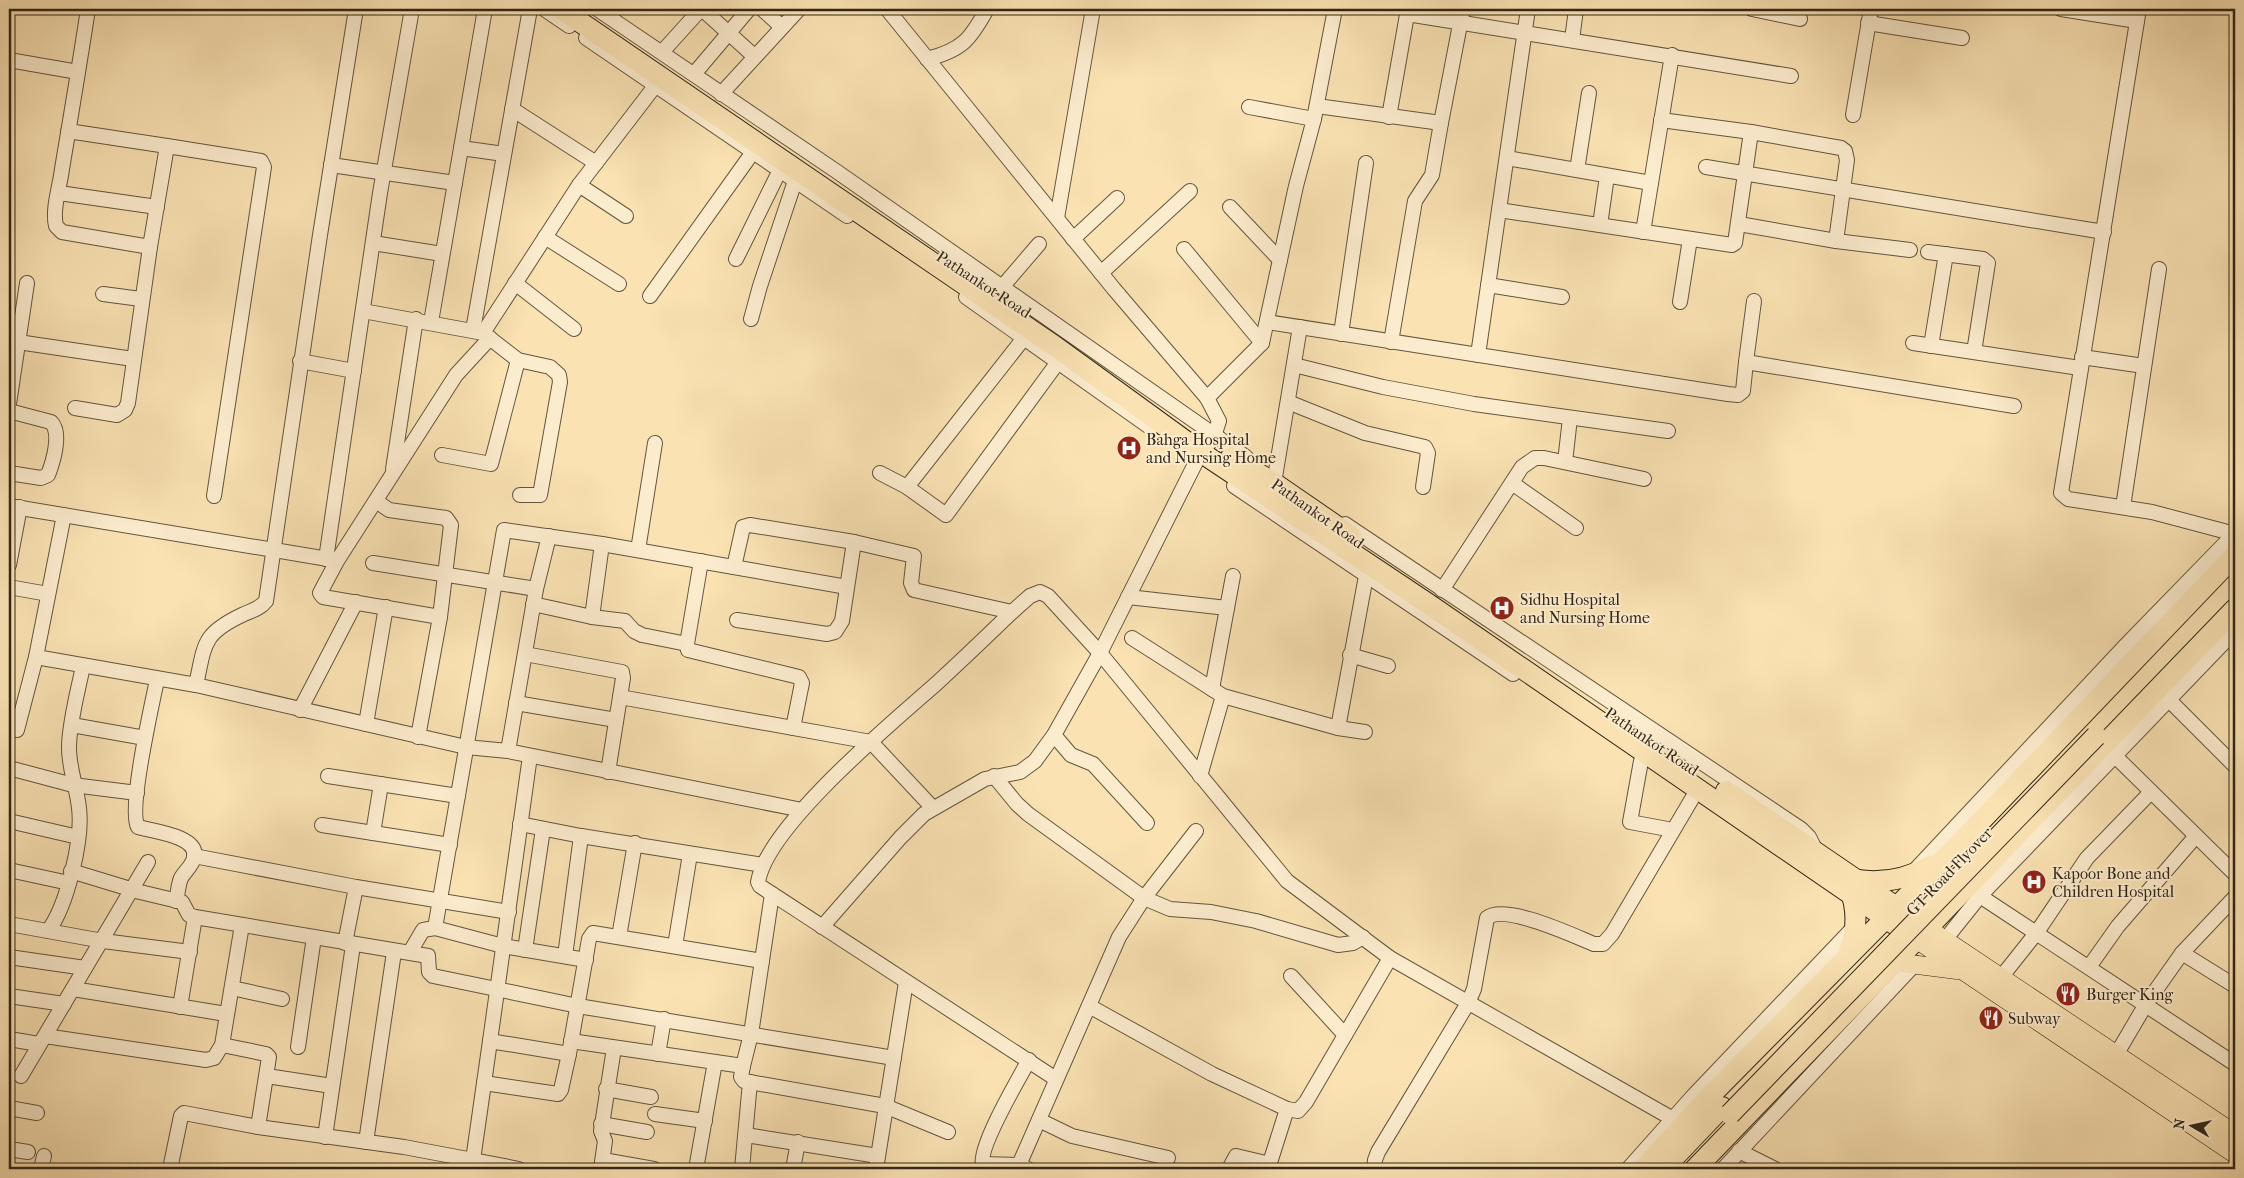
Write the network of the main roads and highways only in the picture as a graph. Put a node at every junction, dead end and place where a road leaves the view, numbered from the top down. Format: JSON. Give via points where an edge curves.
{"nodes":[{"id":1,"x":561,"y":9,"type":"edge"},
{"id":2,"x":583,"y":9,"type":"edge"},
{"id":3,"x":1206,"y":448,"type":"junction"},
{"id":4,"x":2235,"y":555,"type":"edge"},
{"id":5,"x":2235,"y":573,"type":"edge"},
{"id":6,"x":2235,"y":592,"type":"edge"},
{"id":7,"x":2235,"y":608,"type":"edge"},
{"id":8,"x":2091,"y":732,"type":"junction"},
{"id":9,"x":1943,"y":860,"type":"junction"},
{"id":10,"x":1854,"y":887,"type":"junction"},
{"id":11,"x":1891,"y":912,"type":"junction"},
{"id":12,"x":1922,"y":933,"type":"junction"},
{"id":13,"x":1848,"y":957,"type":"junction"},
{"id":14,"x":1894,"y":962,"type":"junction"},
{"id":15,"x":1965,"y":972,"type":"junction"},
{"id":16,"x":1996,"y":983,"type":"junction"},
{"id":17,"x":2093,"y":1049,"type":"junction"},
{"id":18,"x":2170,"y":1101,"type":"junction"},
{"id":19,"x":1726,"y":1111,"type":"junction"},
{"id":20,"x":2235,"y":1134,"type":"edge"},
{"id":21,"x":2235,"y":1154,"type":"edge"},
{"id":22,"x":1643,"y":1169,"type":"edge"},
{"id":23,"x":1663,"y":1169,"type":"edge"},
{"id":24,"x":1679,"y":1169,"type":"edge"},
{"id":25,"x":1695,"y":1169,"type":"edge"}],
"edges":[{"from":1,"to":3,"type":"highway"},
{"from":2,"to":3,"type":"highway","name":"Pathankot Road","via":[[996,293],[1057,331]]},
{"from":3,"to":10,"type":"highway","via":[[1427,603]]},
{"from":3,"to":10,"type":"highway","name":"Pathankot Road","via":[[1275,480],[1816,852]]},
{"from":4,"to":9,"type":"highway"},
{"from":5,"to":8,"type":"highway","name":"GT Road Flyover"},
{"from":6,"to":8,"type":"highway","name":"GT Road Flyover"},
{"from":7,"to":12,"type":"highway"},
{"from":8,"to":19,"type":"highway","name":"GT Road Flyover","bridge":true},
{"from":9,"to":10,"type":"highway","via":[[1909,877]]},
{"from":9,"to":11,"type":"highway"},
{"from":10,"to":11,"type":"highway"},
{"from":10,"to":13,"type":"highway","via":[[1856,925]]},
{"from":11,"to":12,"type":"highway"},
{"from":11,"to":13,"type":"highway"},
{"from":12,"to":14,"type":"highway"},
{"from":12,"to":15,"type":"main road"},
{"from":12,"to":16,"type":"main road","via":[[1944,941]]},
{"from":13,"to":22,"type":"highway"},
{"from":14,"to":15,"type":"main road"},
{"from":14,"to":25,"type":"highway"},
{"from":15,"to":16,"type":"main road"},
{"from":16,"to":17,"type":"main road"},
{"from":17,"to":18,"type":"main road"},
{"from":17,"to":18,"type":"main road","via":[[2116,1055]]},
{"from":18,"to":20,"type":"main road"},
{"from":18,"to":21,"type":"main road"},
{"from":19,"to":23,"type":"highway","name":"GT Road Flyover"},
{"from":19,"to":24,"type":"highway","name":"GT Road Flyover"}]}
